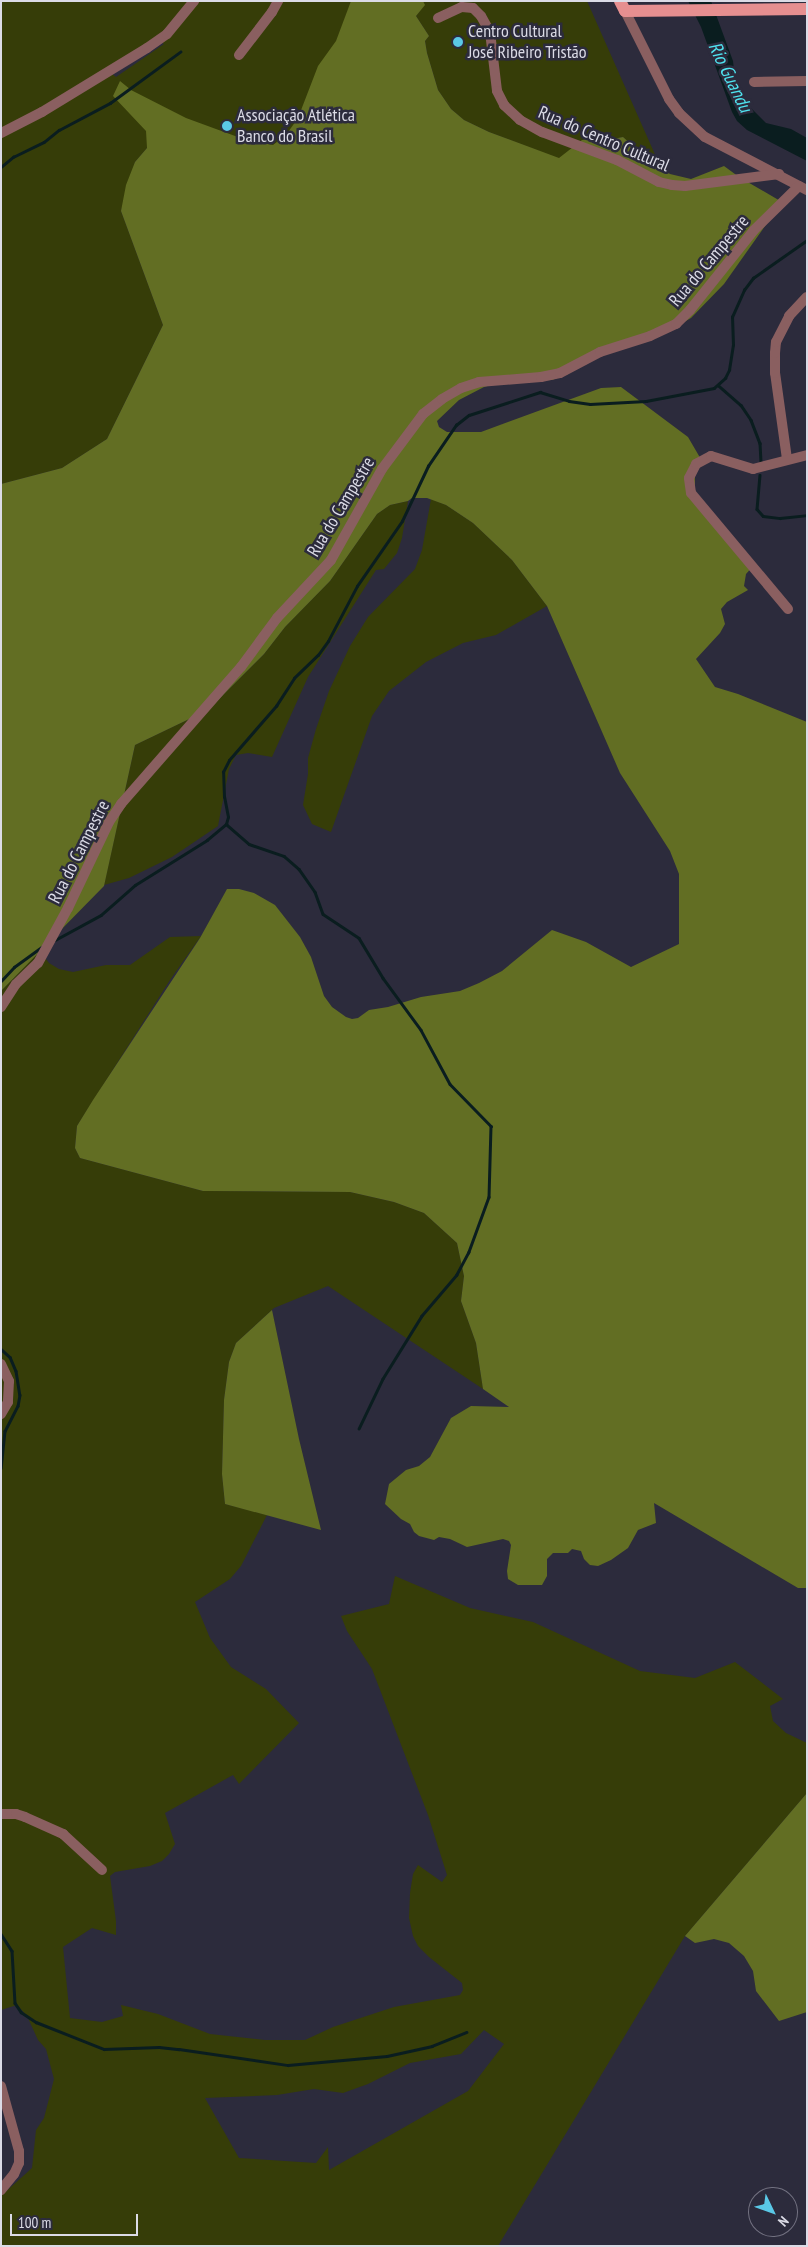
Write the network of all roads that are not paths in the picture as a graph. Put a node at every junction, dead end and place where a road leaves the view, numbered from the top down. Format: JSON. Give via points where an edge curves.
{"nodes":[{"id":1,"x":194,"y":1,"type":"edge"},
{"id":2,"x":278,"y":1,"type":"edge"},
{"id":3,"x":761,"y":5,"type":"edge"},
{"id":4,"x":622,"y":6,"type":"edge"},
{"id":5,"x":807,"y":10,"type":"edge"},
{"id":6,"x":438,"y":18,"type":"dead end"},
{"id":7,"x":239,"y":55,"type":"dead end"},
{"id":8,"x":807,"y":80,"type":"edge"},
{"id":9,"x":754,"y":82,"type":"dead end"},
{"id":10,"x":1,"y":133,"type":"edge"},
{"id":11,"x":779,"y":174,"type":"junction"},
{"id":12,"x":803,"y":188,"type":"edge"},
{"id":13,"x":807,"y":297,"type":"edge"},
{"id":14,"x":807,"y":455,"type":"edge"},
{"id":15,"x":788,"y":459,"type":"junction"},
{"id":16,"x":788,"y":609,"type":"dead end"},
{"id":17,"x":1,"y":1007,"type":"edge"},
{"id":18,"x":1,"y":1364,"type":"edge"},
{"id":19,"x":1,"y":1414,"type":"edge"},
{"id":20,"x":1,"y":1814,"type":"edge"},
{"id":21,"x":102,"y":1870,"type":"dead end"},
{"id":22,"x":1,"y":2086,"type":"edge"},
{"id":23,"x":1,"y":2190,"type":"edge"}],
"edges":[{"from":1,"to":10,"type":"street","via":[[167,34],[147,48]]},
{"from":2,"to":7,"type":"street"},
{"from":3,"to":4,"type":"main road","via":[[660,11]]},
{"from":3,"to":5,"type":"main road"},
{"from":4,"to":11,"type":"street","via":[[679,113],[705,137]]},
{"from":6,"to":11,"type":"street","name":"Rua do Centro Cultural","via":[[462,7],[473,8],[481,16],[490,32],[497,91],[504,105],[520,120],[542,132],[672,185]]},
{"from":8,"to":9,"type":"street"},
{"from":11,"to":12,"type":"street"},
{"from":12,"to":17,"type":"street","name":"Rua do Campestre","via":[[754,230],[676,324],[600,352],[560,373],[479,382],[460,388],[423,414],[382,469],[331,560],[277,618],[241,667],[121,804],[38,963],[16,984]]},
{"from":13,"to":15,"type":"street","via":[[789,316],[776,342],[775,373]]},
{"from":14,"to":15,"type":"street"},
{"from":15,"to":16,"type":"street","via":[[753,469],[711,456],[696,464],[688,486]]},
{"from":18,"to":19,"type":"street","via":[[9,1381],[8,1402]]},
{"from":20,"to":21,"type":"street","via":[[16,1814],[63,1834]]},
{"from":22,"to":23,"type":"street","via":[[19,2151],[14,2174]]}]}
